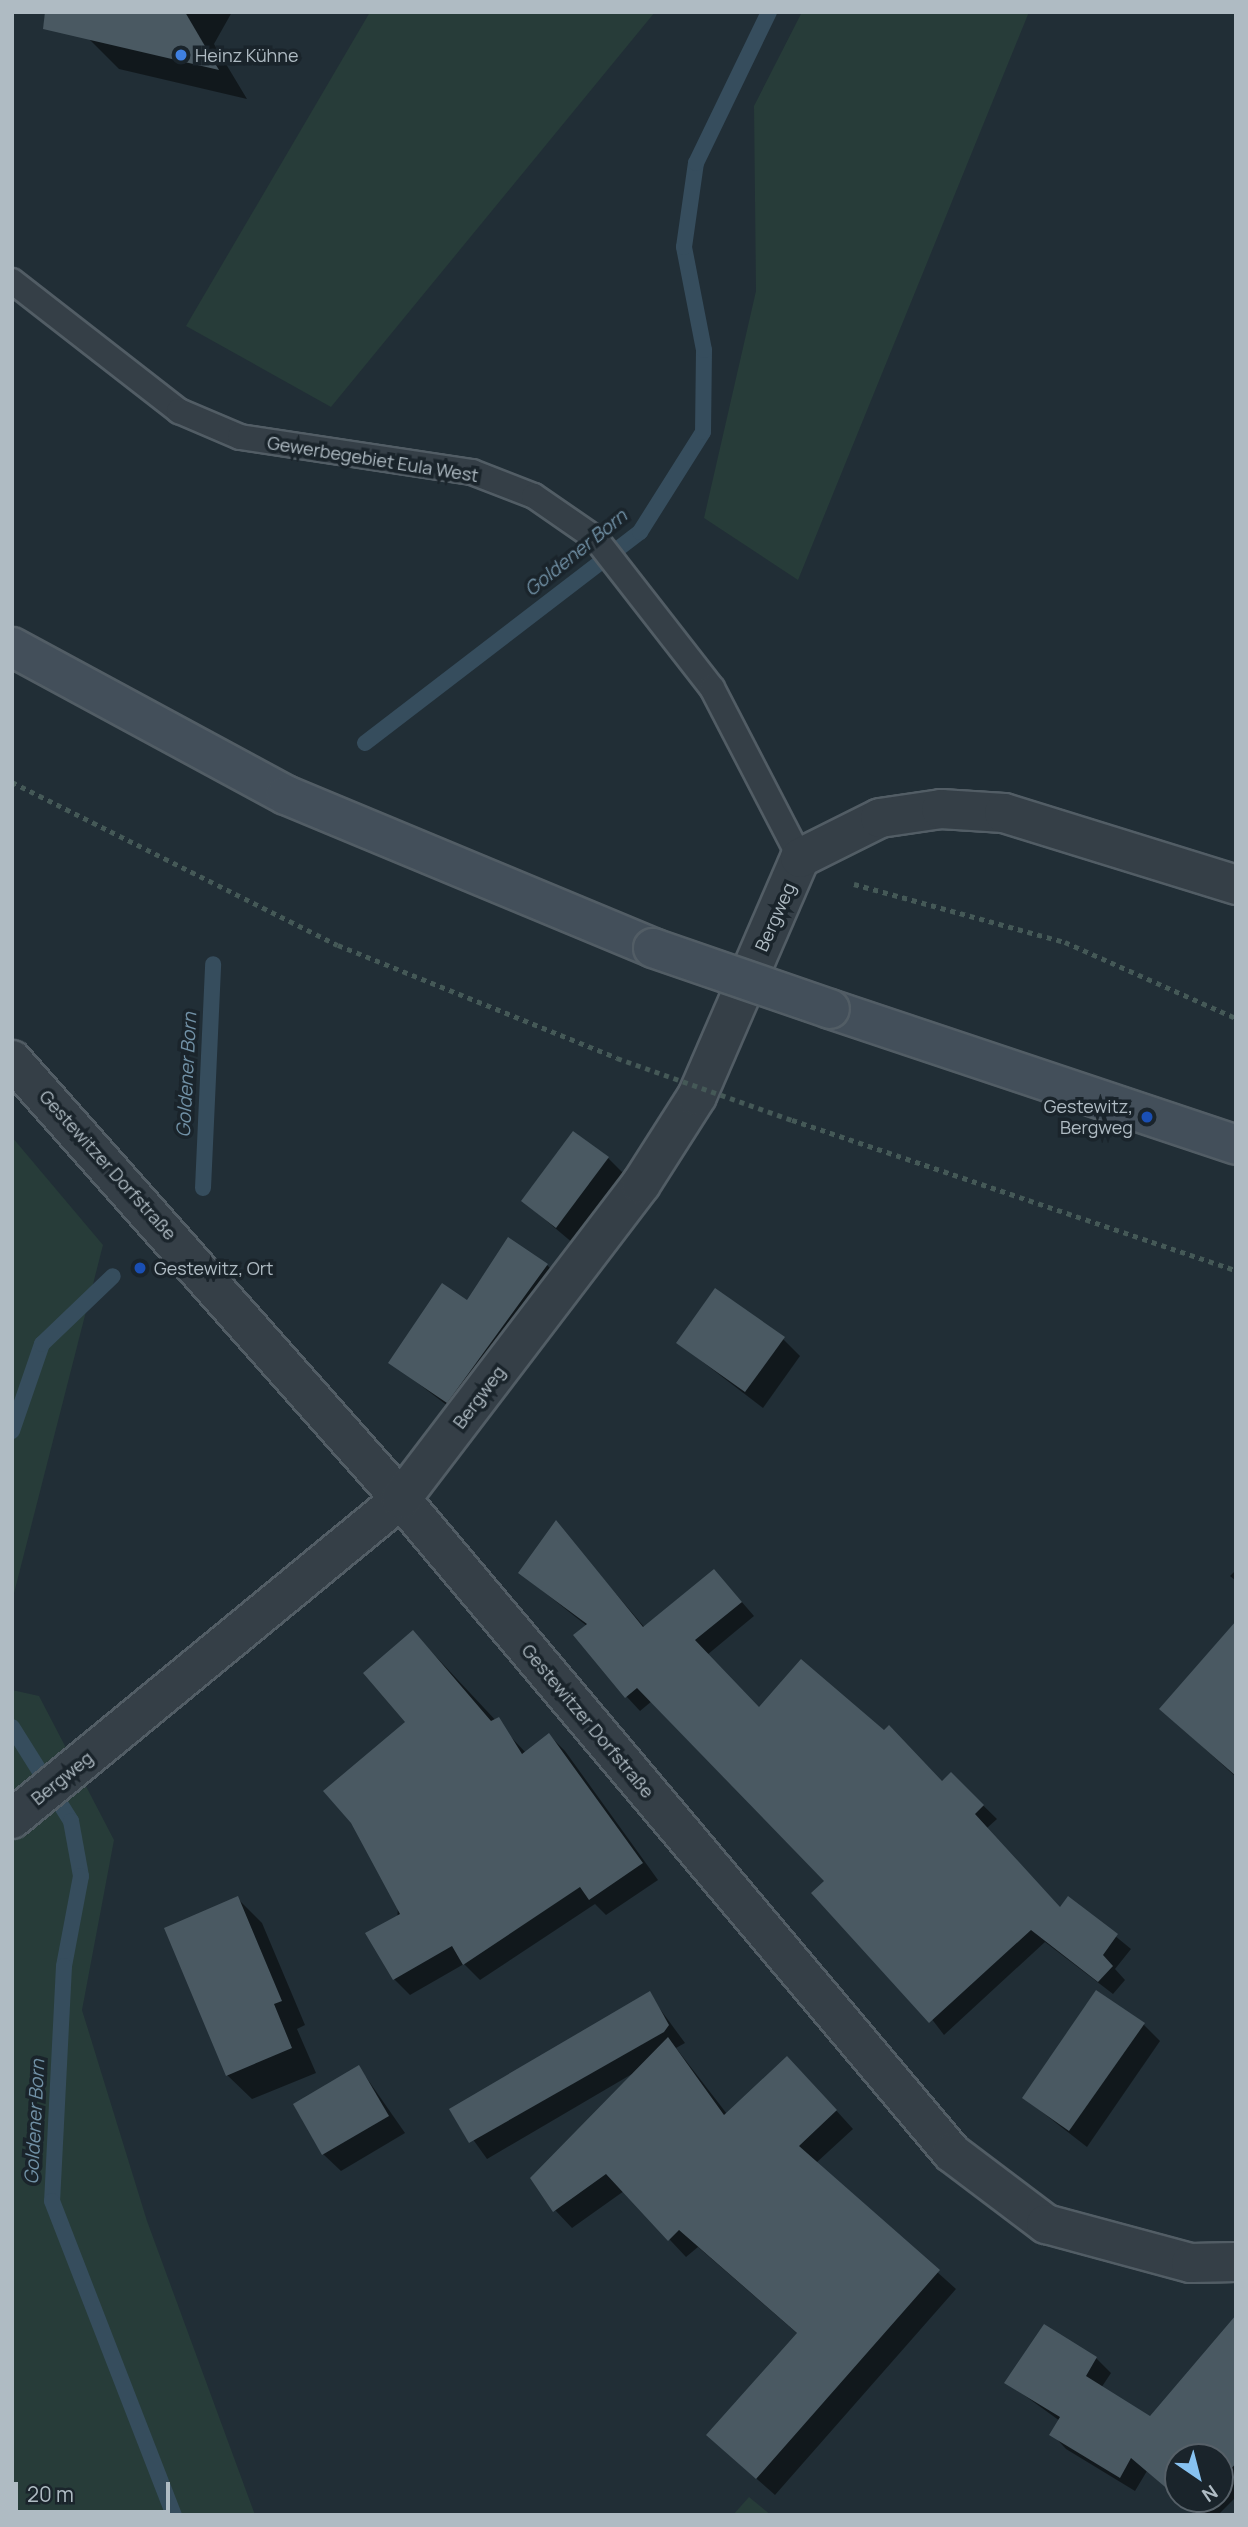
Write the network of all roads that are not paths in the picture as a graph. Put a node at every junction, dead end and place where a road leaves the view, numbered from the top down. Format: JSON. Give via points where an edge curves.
{"nodes":[{"id":1,"x":12,"y":281,"type":"edge"},
{"id":2,"x":12,"y":647,"type":"edge"},
{"id":3,"x":800,"y":858,"type":"junction"},
{"id":4,"x":1236,"y":885,"type":"edge"},
{"id":5,"x":12,"y":1060,"type":"edge"},
{"id":6,"x":1236,"y":1145,"type":"edge"},
{"id":7,"x":401,"y":1499,"type":"junction"},
{"id":8,"x":22,"y":1811,"type":"edge"},
{"id":9,"x":1236,"y":2262,"type":"edge"}],
"edges":[{"from":1,"to":3,"type":"lane","name":"Gewerbegebiet Eula West","via":[[179,411],[240,437],[472,472],[534,496],[596,539],[712,688]]},
{"from":2,"to":6,"type":"main road","bridge":true,"via":[[286,794],[653,948]]},
{"from":3,"to":4,"type":"street","via":[[880,818],[941,808],[1004,813]]},
{"from":3,"to":7,"type":"street","name":"Bergweg","via":[[707,1087],[641,1184]]},
{"from":5,"to":7,"type":"street","name":"Gestewitzer Dorfstraße"},
{"from":7,"to":8,"type":"street","name":"Bergweg"},
{"from":7,"to":9,"type":"street","name":"Gestewitzer Dorfstraße","via":[[952,2153],[1046,2224],[1191,2263]]}]}
